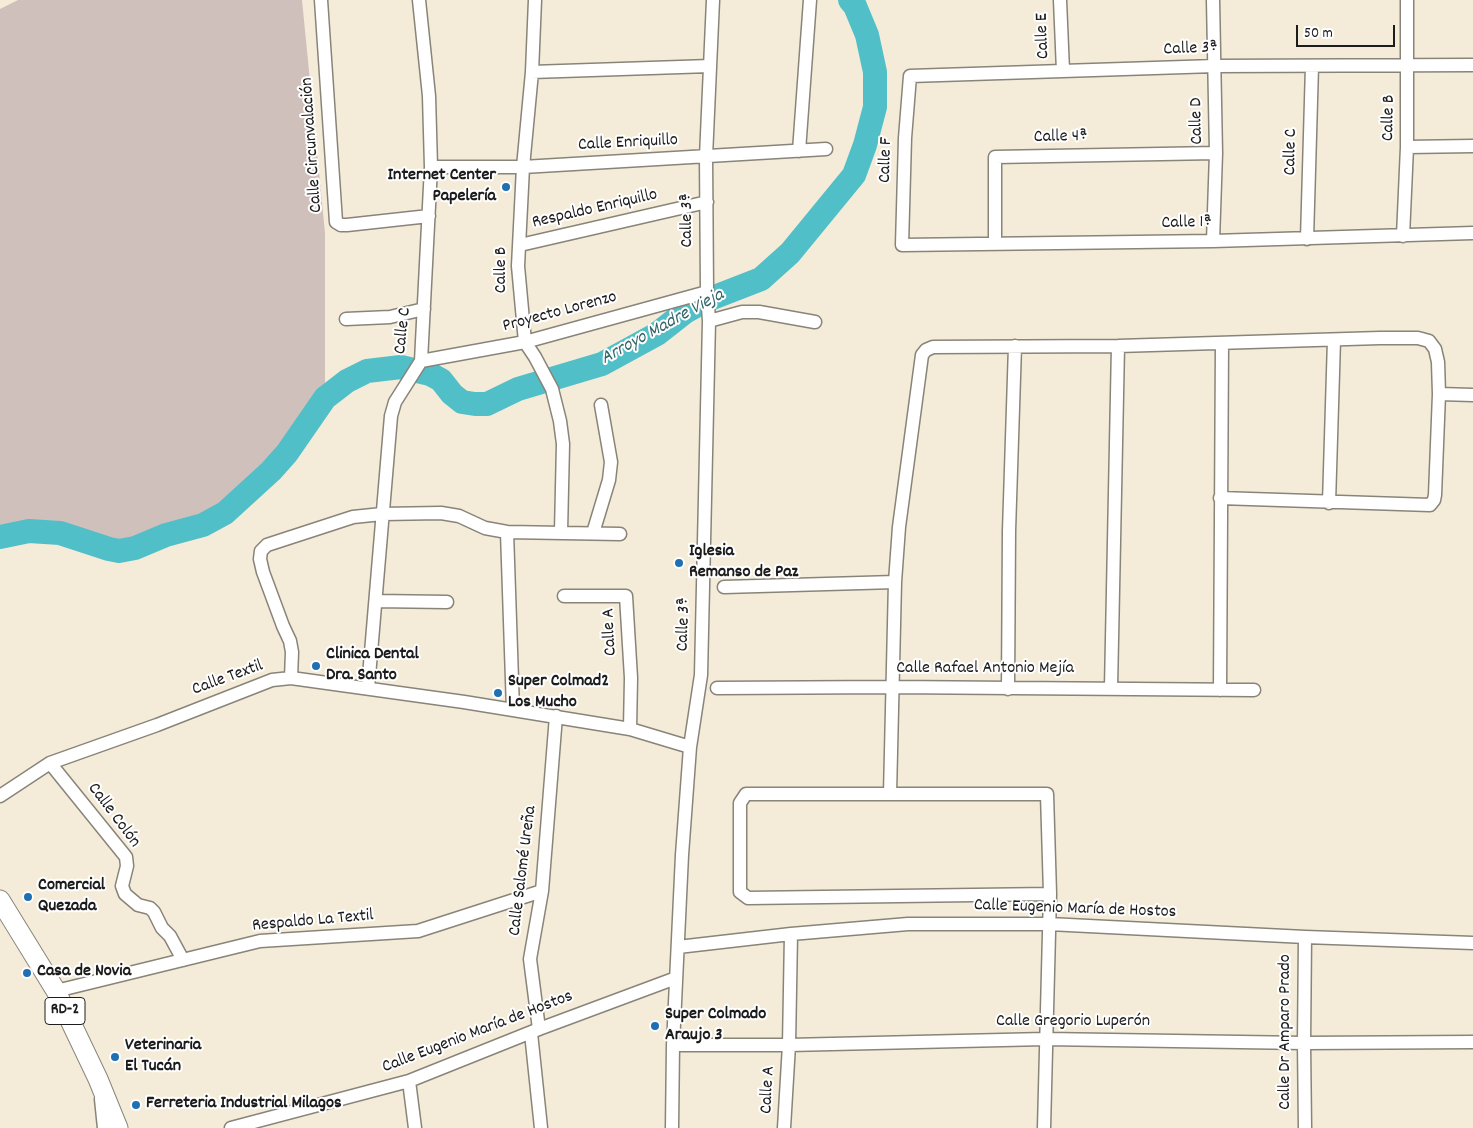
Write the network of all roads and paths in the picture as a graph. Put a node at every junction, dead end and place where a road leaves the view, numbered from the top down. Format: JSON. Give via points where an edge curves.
{"nodes":[{"id":1,"x":320,"y":0,"type":"edge"},
{"id":2,"x":419,"y":0,"type":"edge"},
{"id":3,"x":536,"y":0,"type":"edge"},
{"id":4,"x":712,"y":0,"type":"edge"},
{"id":5,"x":810,"y":0,"type":"edge"},
{"id":6,"x":1060,"y":0,"type":"edge"},
{"id":7,"x":1213,"y":0,"type":"edge"},
{"id":8,"x":1407,"y":0,"type":"edge"},
{"id":9,"x":1408,"y":65,"type":"junction"},
{"id":10,"x":1473,"y":65,"type":"edge"},
{"id":11,"x":710,"y":66,"type":"junction"},
{"id":12,"x":1214,"y":66,"type":"junction"},
{"id":13,"x":1312,"y":66,"type":"junction"},
{"id":14,"x":1063,"y":71,"type":"junction"},
{"id":15,"x":532,"y":72,"type":"junction"},
{"id":16,"x":910,"y":76,"type":"joint"},
{"id":17,"x":1473,"y":146,"type":"edge"},
{"id":18,"x":1407,"y":147,"type":"junction"},
{"id":19,"x":826,"y":149,"type":"dead end"},
{"id":20,"x":799,"y":151,"type":"junction"},
{"id":21,"x":1216,"y":153,"type":"junction"},
{"id":22,"x":706,"y":157,"type":"junction"},
{"id":23,"x":431,"y":167,"type":"junction"},
{"id":24,"x":523,"y":167,"type":"junction"},
{"id":25,"x":706,"y":202,"type":"junction"},
{"id":26,"x":429,"y":216,"type":"junction"},
{"id":27,"x":1473,"y":233,"type":"edge"},
{"id":28,"x":1403,"y":236,"type":"junction"},
{"id":29,"x":1307,"y":238,"type":"junction"},
{"id":30,"x":1213,"y":241,"type":"junction"},
{"id":31,"x":995,"y":244,"type":"junction"},
{"id":32,"x":520,"y":245,"type":"junction"},
{"id":33,"x":902,"y":245,"type":"joint"},
{"id":34,"x":707,"y":292,"type":"junction"},
{"id":35,"x":424,"y":309,"type":"junction"},
{"id":36,"x":709,"y":318,"type":"junction"},
{"id":37,"x":346,"y":319,"type":"dead end"},
{"id":38,"x":816,"y":322,"type":"dead end"},
{"id":39,"x":1334,"y":340,"type":"junction"},
{"id":40,"x":525,"y":342,"type":"junction"},
{"id":41,"x":1222,"y":343,"type":"junction"},
{"id":42,"x":1015,"y":346,"type":"junction"},
{"id":43,"x":1118,"y":346,"type":"junction"},
{"id":44,"x":420,"y":361,"type":"junction"},
{"id":45,"x":1439,"y":394,"type":"junction"},
{"id":46,"x":1473,"y":396,"type":"edge"},
{"id":47,"x":601,"y":405,"type":"dead end"},
{"id":48,"x":1220,"y":498,"type":"junction"},
{"id":49,"x":1328,"y":503,"type":"junction"},
{"id":50,"x":382,"y":514,"type":"junction"},
{"id":51,"x":507,"y":532,"type":"junction"},
{"id":52,"x":561,"y":532,"type":"junction"},
{"id":53,"x":593,"y":532,"type":"junction"},
{"id":54,"x":620,"y":534,"type":"dead end"},
{"id":55,"x":894,"y":582,"type":"junction"},
{"id":56,"x":724,"y":587,"type":"dead end"},
{"id":57,"x":564,"y":596,"type":"dead end"},
{"id":58,"x":376,"y":601,"type":"junction"},
{"id":59,"x":447,"y":602,"type":"dead end"},
{"id":60,"x":291,"y":678,"type":"junction"},
{"id":61,"x":893,"y":687,"type":"junction"},
{"id":62,"x":368,"y":688,"type":"junction"},
{"id":63,"x":716,"y":688,"type":"dead end"},
{"id":64,"x":1112,"y":688,"type":"junction"},
{"id":65,"x":1008,"y":689,"type":"junction"},
{"id":66,"x":1220,"y":690,"type":"junction"},
{"id":67,"x":1254,"y":690,"type":"dead end"},
{"id":68,"x":513,"y":710,"type":"junction"},
{"id":69,"x":556,"y":716,"type":"junction"},
{"id":70,"x":630,"y":729,"type":"junction"},
{"id":71,"x":690,"y":747,"type":"junction"},
{"id":72,"x":50,"y":763,"type":"junction"},
{"id":73,"x":890,"y":794,"type":"junction"},
{"id":74,"x":0,"y":796,"type":"edge"},
{"id":75,"x":542,"y":891,"type":"junction"},
{"id":76,"x":1050,"y":894,"type":"junction"},
{"id":77,"x":0,"y":900,"type":"edge"},
{"id":78,"x":1049,"y":924,"type":"junction"},
{"id":79,"x":792,"y":934,"type":"junction"},
{"id":80,"x":1305,"y":937,"type":"junction"},
{"id":81,"x":1473,"y":942,"type":"edge"},
{"id":82,"x":678,"y":948,"type":"junction"},
{"id":83,"x":183,"y":960,"type":"junction"},
{"id":84,"x":676,"y":978,"type":"junction"},
{"id":85,"x":56,"y":990,"type":"junction"},
{"id":86,"x":535,"y":1031,"type":"junction"},
{"id":87,"x":1046,"y":1039,"type":"junction"},
{"id":88,"x":1473,"y":1042,"type":"edge"},
{"id":89,"x":1304,"y":1043,"type":"junction"},
{"id":90,"x":673,"y":1045,"type":"junction"},
{"id":91,"x":789,"y":1045,"type":"junction"},
{"id":92,"x":98,"y":1079,"type":"junction"},
{"id":93,"x":409,"y":1081,"type":"junction"},
{"id":94,"x":104,"y":1128,"type":"edge"},
{"id":95,"x":118,"y":1128,"type":"edge"},
{"id":96,"x":231,"y":1128,"type":"edge"},
{"id":97,"x":415,"y":1128,"type":"edge"},
{"id":98,"x":541,"y":1128,"type":"edge"},
{"id":99,"x":672,"y":1128,"type":"edge"},
{"id":100,"x":784,"y":1128,"type":"edge"},
{"id":101,"x":1044,"y":1128,"type":"edge"},
{"id":102,"x":1305,"y":1128,"type":"edge"}],
"edges":[{"from":1,"to":26,"type":"street","name":"Calle Circunvalación","via":[[336,222],[347,225]]},
{"from":2,"to":23,"type":"street","name":"Calle C","via":[[429,96]]},
{"from":3,"to":15,"type":"street","name":"Calle B"},
{"from":4,"to":11,"type":"street","name":"Calle 3ª"},
{"from":5,"to":20,"type":"street"},
{"from":6,"to":14,"type":"street","name":"Calle E"},
{"from":7,"to":12,"type":"street","name":"Calle D"},
{"from":8,"to":9,"type":"street","name":"Calle B"},
{"from":9,"to":10,"type":"street","name":"Calle 3ª"},
{"from":9,"to":13,"type":"street","name":"Calle 3ª"},
{"from":9,"to":18,"type":"street","name":"Calle B"},
{"from":11,"to":15,"type":"street"},
{"from":11,"to":22,"type":"street","name":"Calle 3ª"},
{"from":12,"to":13,"type":"street","name":"Calle 3ª"},
{"from":12,"to":14,"type":"street","name":"Calle 3ª"},
{"from":12,"to":21,"type":"street","name":"Calle D"},
{"from":13,"to":29,"type":"street","name":"Calle C"},
{"from":14,"to":16,"type":"street","name":"Calle 3ª"},
{"from":15,"to":24,"type":"street","name":"Calle B"},
{"from":16,"to":33,"type":"street","name":"Calle F"},
{"from":17,"to":18,"type":"street"},
{"from":18,"to":28,"type":"street","name":"Calle B"},
{"from":19,"to":20,"type":"street","name":"Calle Enriquillo"},
{"from":20,"to":22,"type":"street","name":"Calle Enriquillo"},
{"from":21,"to":30,"type":"street","name":"Calle D"},
{"from":21,"to":31,"type":"street","name":"Calle 4ª","via":[[995,157]]},
{"from":22,"to":24,"type":"street","name":"Calle Enriquillo"},
{"from":22,"to":25,"type":"street","name":"Calle 3ª"},
{"from":23,"to":24,"type":"street","name":"Calle Enriquillo"},
{"from":23,"to":26,"type":"street","name":"Calle C"},
{"from":24,"to":32,"type":"street","name":"Calle B"},
{"from":25,"to":32,"type":"street","name":"Respaldo Enriquillo"},
{"from":25,"to":34,"type":"street","name":"Calle 3ª"},
{"from":26,"to":35,"type":"street","name":"Calle C"},
{"from":27,"to":28,"type":"street","name":"Calle 1ª"},
{"from":28,"to":29,"type":"street","name":"Calle 1ª"},
{"from":29,"to":30,"type":"street","name":"Calle 1ª"},
{"from":30,"to":31,"type":"street","name":"Calle 1ª"},
{"from":31,"to":33,"type":"street","name":"Calle 1ª"},
{"from":32,"to":40,"type":"street","name":"Calle B","via":[[518,266]]},
{"from":34,"to":36,"type":"street","name":"Calle 3ª"},
{"from":34,"to":40,"type":"street","name":"Proyecto Lorenzo"},
{"from":35,"to":37,"type":"street","via":[[390,317]]},
{"from":35,"to":44,"type":"street","name":"Calle C"},
{"from":36,"to":38,"type":"street","via":[[759,312]]},
{"from":36,"to":71,"type":"street","name":"Calle 3ª","via":[[701,675]]},
{"from":39,"to":41,"type":"street"},
{"from":39,"to":45,"type":"street","via":[[1429,340],[1438,362]]},
{"from":39,"to":49,"type":"street"},
{"from":40,"to":44,"type":"street","name":"Proyecto Lorenzo"},
{"from":40,"to":52,"type":"street","name":"Calle B","via":[[552,389],[560,421],[563,444]]},
{"from":41,"to":43,"type":"street"},
{"from":41,"to":48,"type":"street"},
{"from":42,"to":43,"type":"street"},
{"from":42,"to":55,"type":"street","via":[[933,346],[922,355]]},
{"from":42,"to":65,"type":"street","via":[[1008,531]]},
{"from":43,"to":64,"type":"street"},
{"from":44,"to":50,"type":"street","name":"Calle C","via":[[395,402],[391,416]]},
{"from":45,"to":46,"type":"street"},
{"from":45,"to":49,"type":"street","via":[[1435,494],[1430,505]]},
{"from":47,"to":53,"type":"street","via":[[611,462],[609,480]]},
{"from":48,"to":49,"type":"street"},
{"from":48,"to":66,"type":"street"},
{"from":50,"to":51,"type":"street","via":[[441,513]]},
{"from":50,"to":58,"type":"street","name":"Calle C"},
{"from":50,"to":60,"type":"street","via":[[353,517],[267,545],[262,551],[263,572],[290,641]]},
{"from":51,"to":52,"type":"street"},
{"from":51,"to":68,"type":"street"},
{"from":52,"to":53,"type":"street"},
{"from":53,"to":54,"type":"street"},
{"from":55,"to":56,"type":"street"},
{"from":55,"to":61,"type":"street"},
{"from":57,"to":70,"type":"street","name":"Calle A","via":[[626,596],[631,678]]},
{"from":58,"to":59,"type":"street"},
{"from":58,"to":62,"type":"street","name":"Calle C"},
{"from":60,"to":62,"type":"street","name":"Calle Textil"},
{"from":60,"to":72,"type":"street","name":"Calle Textil","via":[[272,680]]},
{"from":61,"to":63,"type":"street","name":"Calle Rafael Antonio Mejía"},
{"from":61,"to":65,"type":"street","name":"Calle Rafael Antonio Mejía"},
{"from":61,"to":73,"type":"street"},
{"from":62,"to":68,"type":"street","name":"Calle Textil"},
{"from":64,"to":65,"type":"street","name":"Calle Rafael Antonio Mejía"},
{"from":64,"to":66,"type":"street","name":"Calle Rafael Antonio Mejía"},
{"from":66,"to":67,"type":"street","name":"Calle Rafael Antonio Mejía"},
{"from":68,"to":69,"type":"street","name":"Calle Textil"},
{"from":69,"to":70,"type":"street","name":"Calle Textil"},
{"from":69,"to":75,"type":"street","name":"Calle Salomé Ureña"},
{"from":70,"to":71,"type":"street","name":"Calle Textil"},
{"from":71,"to":82,"type":"street","name":"Calle 3ª"},
{"from":72,"to":74,"type":"street","name":"Calle Textil"},
{"from":72,"to":83,"type":"street","name":"Calle Colón","via":[[126,857],[122,886],[125,894],[154,912]]},
{"from":73,"to":76,"type":"street","via":[[1048,794]]},
{"from":73,"to":76,"type":"street","via":[[746,794],[740,803],[740,892],[748,898]]},
{"from":75,"to":83,"type":"street","name":"Respaldo La Textil","via":[[418,931],[260,941]]},
{"from":75,"to":86,"type":"street","name":"Calle Salomé Ureña","via":[[530,959]]},
{"from":76,"to":78,"type":"street"},
{"from":77,"to":85,"type":"main road","number":"RD-2"},
{"from":78,"to":79,"type":"street","name":"Calle Eugenio María de Hostos","via":[[908,924]]},
{"from":78,"to":80,"type":"street","name":"Calle Eugenio María de Hostos"},
{"from":78,"to":87,"type":"street"},
{"from":79,"to":82,"type":"street","name":"Calle Eugenio María de Hostos"},
{"from":79,"to":91,"type":"street","name":"Calle A"},
{"from":80,"to":81,"type":"street","name":"Calle Eugenio María de Hostos"},
{"from":80,"to":89,"type":"street","name":"Calle Dr Amparo Prado"},
{"from":82,"to":84,"type":"street","name":"Calle 3ª"},
{"from":83,"to":85,"type":"street","name":"Respaldo La Textil"},
{"from":84,"to":86,"type":"street","name":"Calle Eugenio María de Hostos"},
{"from":84,"to":90,"type":"street","name":"Calle 3ª"},
{"from":85,"to":92,"type":"main road","number":"RD-2"},
{"from":86,"to":93,"type":"street","name":"Calle Eugenio María de Hostos"},
{"from":86,"to":98,"type":"street","name":"Calle Salomé Ureña"},
{"from":87,"to":89,"type":"street","name":"Calle Gregorio Luperón"},
{"from":87,"to":91,"type":"street","name":"Calle Gregorio Luperón"},
{"from":87,"to":101,"type":"street"},
{"from":88,"to":89,"type":"street","name":"Calle Gregorio Luperón"},
{"from":89,"to":102,"type":"street","name":"Calle Dr Amparo Prado"},
{"from":90,"to":91,"type":"street","name":"Calle Gregorio Luperón"},
{"from":90,"to":99,"type":"street","name":"Calle 3ª"},
{"from":91,"to":100,"type":"street","name":"Calle A"},
{"from":92,"to":94,"type":"street"},
{"from":92,"to":95,"type":"main road","number":"RD-2"},
{"from":93,"to":96,"type":"street","name":"Calle Eugenio María de Hostos"},
{"from":93,"to":97,"type":"street"}]}
